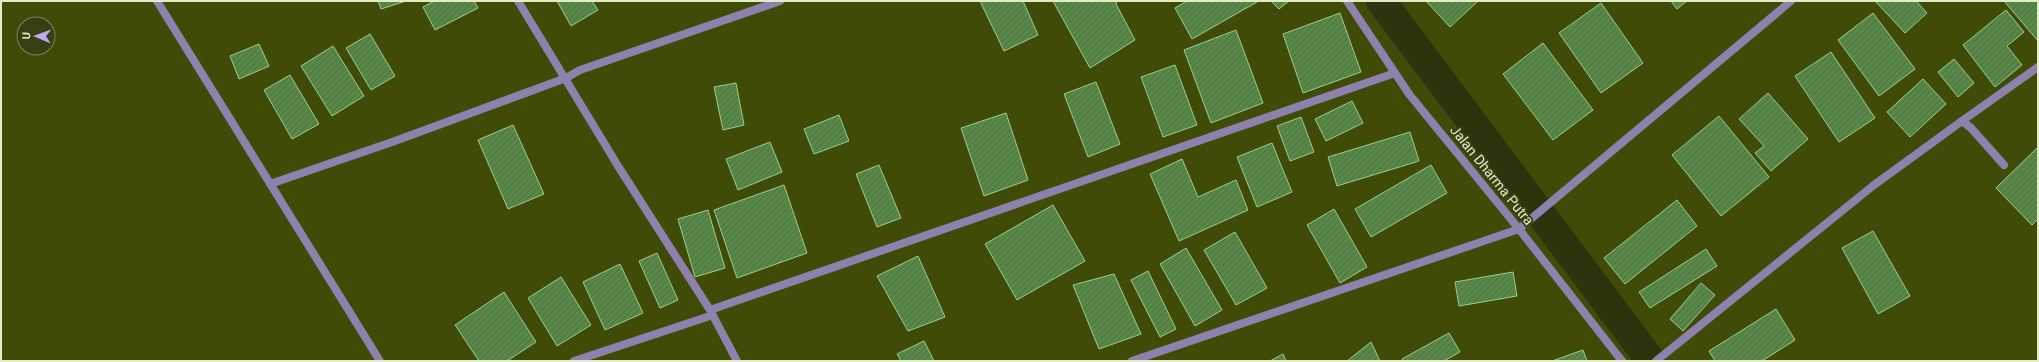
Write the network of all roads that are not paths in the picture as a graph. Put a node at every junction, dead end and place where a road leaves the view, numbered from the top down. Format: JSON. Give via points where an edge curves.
{"nodes":[{"id":1,"x":157,"y":1,"type":"edge"},
{"id":2,"x":518,"y":1,"type":"edge"},
{"id":3,"x":780,"y":1,"type":"edge"},
{"id":4,"x":1347,"y":1,"type":"edge"},
{"id":5,"x":1791,"y":1,"type":"edge"},
{"id":6,"x":2038,"y":66,"type":"edge"},
{"id":7,"x":1395,"y":73,"type":"junction"},
{"id":8,"x":566,"y":78,"type":"junction"},
{"id":9,"x":1962,"y":121,"type":"junction"},
{"id":10,"x":2004,"y":165,"type":"dead end"},
{"id":11,"x":270,"y":184,"type":"junction"},
{"id":12,"x":1519,"y":229,"type":"junction"},
{"id":13,"x":712,"y":313,"type":"junction"},
{"id":14,"x":380,"y":361,"type":"edge"},
{"id":15,"x":574,"y":361,"type":"edge"},
{"id":16,"x":737,"y":361,"type":"edge"},
{"id":17,"x":1132,"y":361,"type":"edge"},
{"id":18,"x":1622,"y":361,"type":"edge"},
{"id":19,"x":1656,"y":361,"type":"edge"}],
"edges":[{"from":1,"to":11,"type":"street"},
{"from":2,"to":8,"type":"street"},
{"from":3,"to":8,"type":"street","via":[[580,70]]},
{"from":4,"to":7,"type":"street","name":"Jalan Dharma Putra"},
{"from":5,"to":12,"type":"street"},
{"from":6,"to":9,"type":"street"},
{"from":7,"to":12,"type":"street","name":"Jalan Dharma Putra","via":[[1409,94]]},
{"from":7,"to":13,"type":"street"},
{"from":8,"to":11,"type":"street"},
{"from":8,"to":13,"type":"street","via":[[618,166]]},
{"from":9,"to":10,"type":"street"},
{"from":9,"to":19,"type":"street","via":[[1874,185]]},
{"from":11,"to":14,"type":"street"},
{"from":12,"to":17,"type":"street"},
{"from":12,"to":18,"type":"street","name":"Jalan Dharma Putra"},
{"from":13,"to":15,"type":"street"},
{"from":13,"to":16,"type":"street"}]}
